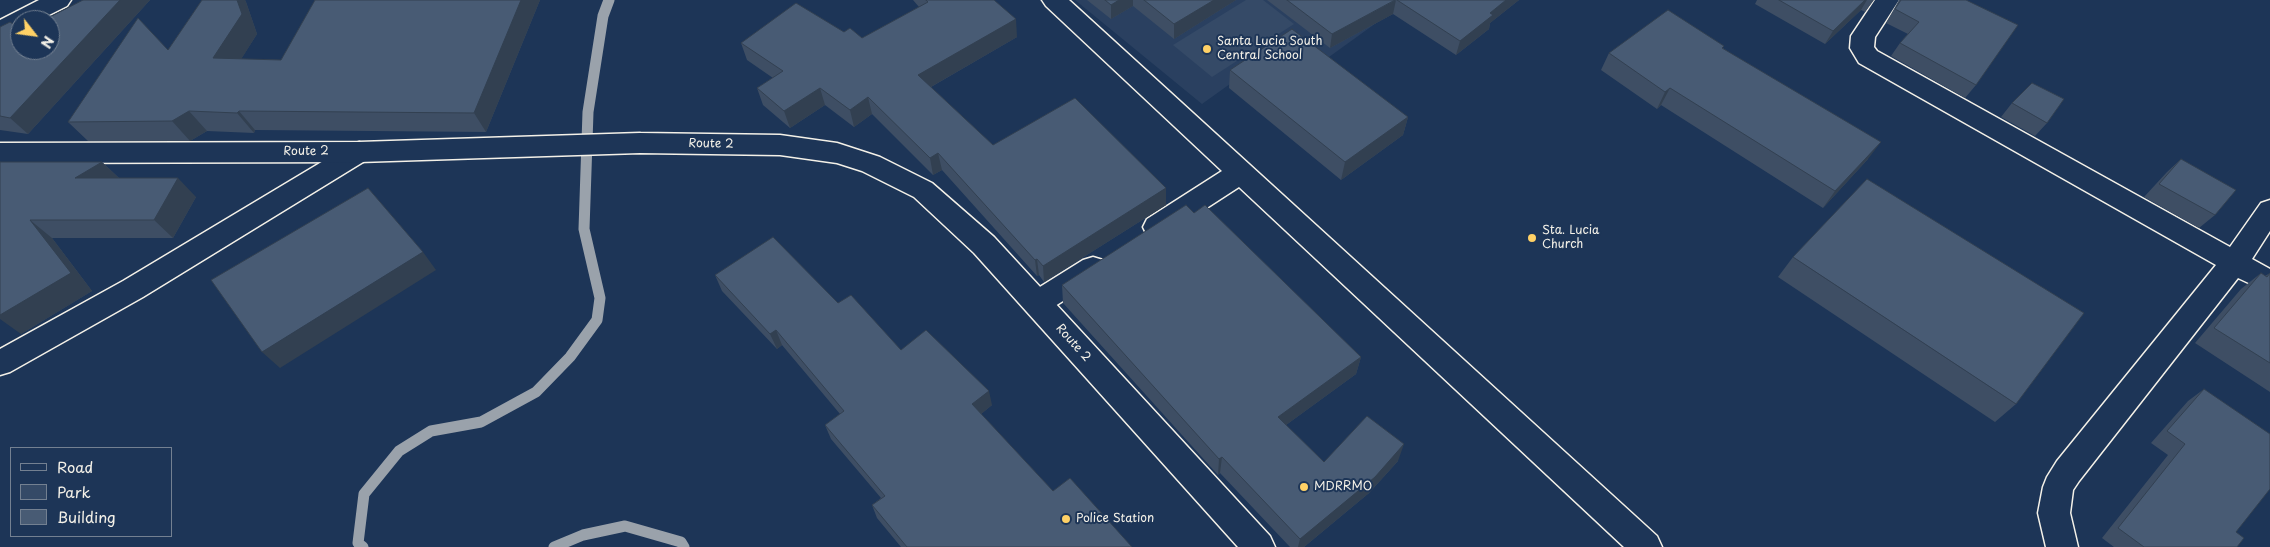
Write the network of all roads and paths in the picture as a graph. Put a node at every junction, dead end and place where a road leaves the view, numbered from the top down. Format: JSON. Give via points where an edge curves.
{"nodes":[{"id":1,"x":60,"y":0,"type":"edge"},
{"id":2,"x":1054,"y":0,"type":"edge"},
{"id":3,"x":1887,"y":0,"type":"edge"},
{"id":4,"x":0,"y":30,"type":"edge"},
{"id":5,"x":359,"y":152,"type":"junction"},
{"id":6,"x":0,"y":153,"type":"edge"},
{"id":7,"x":1240,"y":172,"type":"junction"},
{"id":8,"x":2270,"y":210,"type":"edge"},
{"id":9,"x":1135,"y":241,"type":"edge"},
{"id":10,"x":1110,"y":256,"type":"edge"},
{"id":11,"x":2234,"y":263,"type":"junction"},
{"id":12,"x":2270,"y":282,"type":"edge"},
{"id":13,"x":1037,"y":304,"type":"junction"},
{"id":14,"x":0,"y":363,"type":"edge"},
{"id":15,"x":1259,"y":547,"type":"edge"},
{"id":16,"x":1645,"y":547,"type":"edge"},
{"id":17,"x":2062,"y":547,"type":"edge"}],
"edges":[{"from":1,"to":4,"type":"main road"},
{"from":2,"to":7,"type":"main road"},
{"from":3,"to":11,"type":"main road","via":[[1863,36],[1862,48],[1868,58]]},
{"from":5,"to":6,"type":"main road","name":"Route 2"},
{"from":5,"to":13,"type":"main road","name":"Route 2","via":[[640,143],[780,145],[836,153],[871,164],[923,190],[984,245]]},
{"from":5,"to":14,"type":"main road","via":[[133,289]]},
{"from":7,"to":9,"type":"main road"},
{"from":7,"to":16,"type":"main road"},
{"from":8,"to":11,"type":"main road"},
{"from":10,"to":13,"type":"main road"},
{"from":11,"to":12,"type":"main road"},
{"from":11,"to":17,"type":"main road","via":[[2058,487],[2054,513]]},
{"from":13,"to":15,"type":"main road","name":"Route 2"}]}
